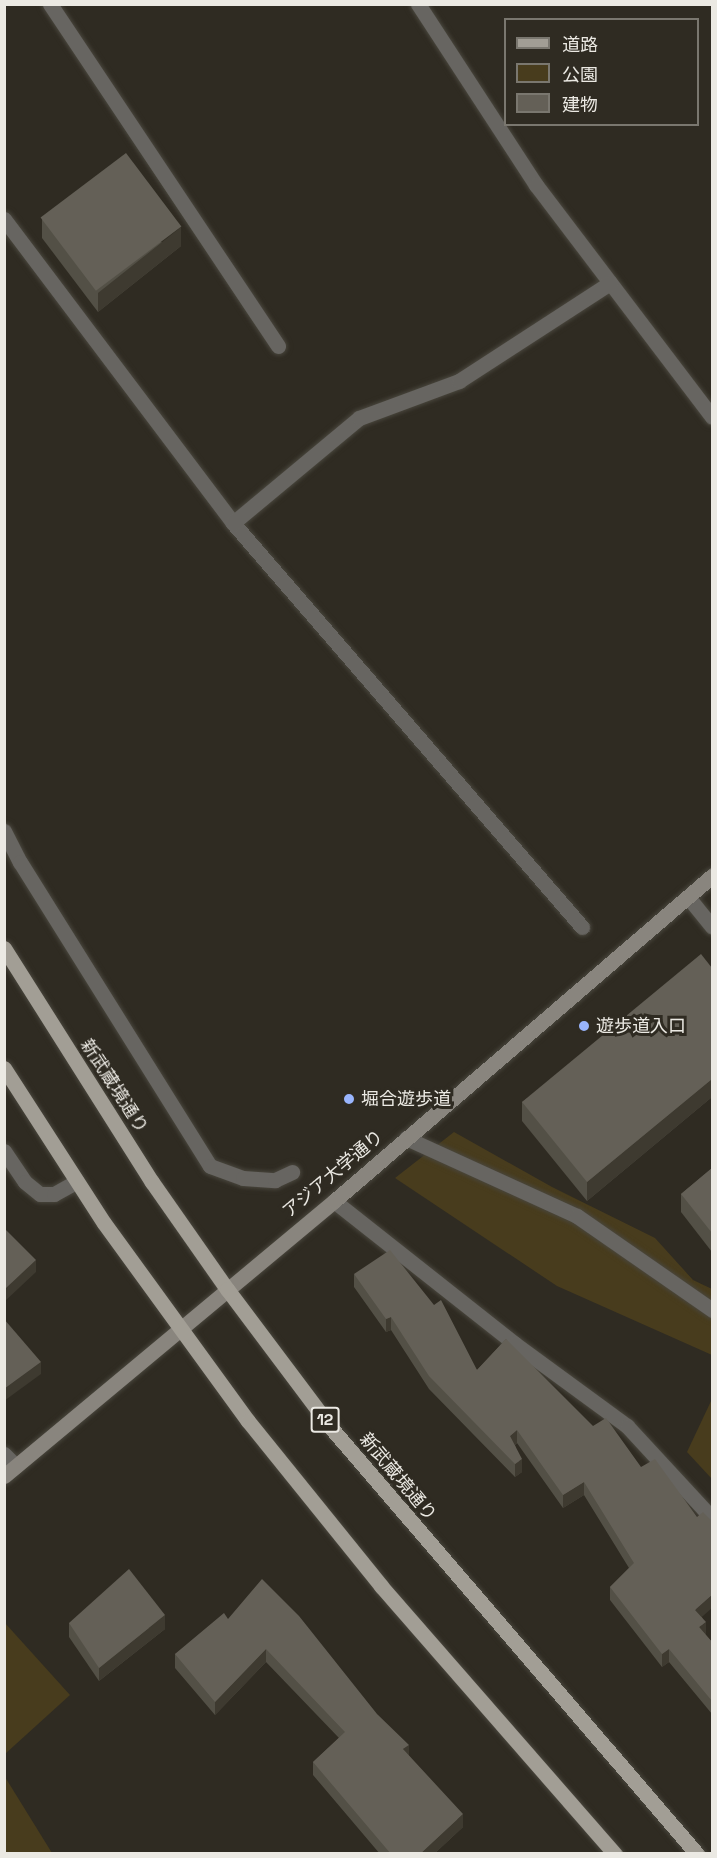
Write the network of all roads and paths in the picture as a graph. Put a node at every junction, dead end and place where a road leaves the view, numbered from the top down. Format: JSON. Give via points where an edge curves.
{"nodes":[{"id":1,"x":50,"y":4,"type":"edge"},
{"id":2,"x":418,"y":4,"type":"edge"},
{"id":3,"x":4,"y":219,"type":"edge"},
{"id":4,"x":610,"y":283,"type":"junction"},
{"id":5,"x":278,"y":346,"type":"dead end"},
{"id":6,"x":712,"y":417,"type":"edge"},
{"id":7,"x":233,"y":523,"type":"junction"},
{"id":8,"x":4,"y":831,"type":"edge"},
{"id":9,"x":712,"y":876,"type":"edge"},
{"id":10,"x":688,"y":897,"type":"junction"},
{"id":11,"x":582,"y":927,"type":"dead end"},
{"id":12,"x":712,"y":927,"type":"edge"},
{"id":13,"x":4,"y":948,"type":"edge"},
{"id":14,"x":4,"y":1068,"type":"edge"},
{"id":15,"x":406,"y":1138,"type":"junction"},
{"id":16,"x":4,"y":1151,"type":"edge"},
{"id":17,"x":292,"y":1172,"type":"dead end"},
{"id":18,"x":77,"y":1181,"type":"junction"},
{"id":19,"x":334,"y":1201,"type":"junction"},
{"id":20,"x":227,"y":1289,"type":"junction"},
{"id":21,"x":712,"y":1310,"type":"edge"},
{"id":22,"x":179,"y":1330,"type":"junction"},
{"id":23,"x":4,"y":1454,"type":"edge"},
{"id":24,"x":10,"y":1471,"type":"edge"},
{"id":25,"x":712,"y":1518,"type":"edge"},
{"id":26,"x":615,"y":1854,"type":"edge"},
{"id":27,"x":697,"y":1854,"type":"edge"}],
"edges":[{"from":1,"to":5,"type":"street"},
{"from":2,"to":4,"type":"street","via":[[536,185]]},
{"from":3,"to":7,"type":"street"},
{"from":4,"to":6,"type":"street"},
{"from":4,"to":7,"type":"street","via":[[459,381],[359,418]]},
{"from":7,"to":11,"type":"street"},
{"from":8,"to":17,"type":"street","via":[[210,1166],[243,1178],[275,1180]]},
{"from":9,"to":10,"type":"street","name":"アジア大学通り"},
{"from":10,"to":12,"type":"street"},
{"from":10,"to":15,"type":"street","name":"アジア大学通り"},
{"from":13,"to":20,"type":"main road","name":"新武蔵境通り","number":"12","via":[[146,1172]]},
{"from":14,"to":18,"type":"main road"},
{"from":15,"to":19,"type":"street","name":"アジア大学通り"},
{"from":15,"to":21,"type":"street","via":[[577,1216]]},
{"from":16,"to":18,"type":"street","via":[[25,1182],[40,1194],[54,1194]]},
{"from":18,"to":22,"type":"main road"},
{"from":19,"to":20,"type":"street","name":"アジア大学通り"},
{"from":19,"to":25,"type":"street","via":[[515,1344],[627,1426]]},
{"from":20,"to":22,"type":"street","name":"アジア大学通り"},
{"from":20,"to":27,"type":"main road","name":"新武蔵境通り","number":"12","via":[[347,1447]]},
{"from":22,"to":24,"type":"street","name":"アジア大学通り"},
{"from":22,"to":26,"type":"main road","via":[[381,1586]]},
{"from":23,"to":24,"type":"street"}]}
